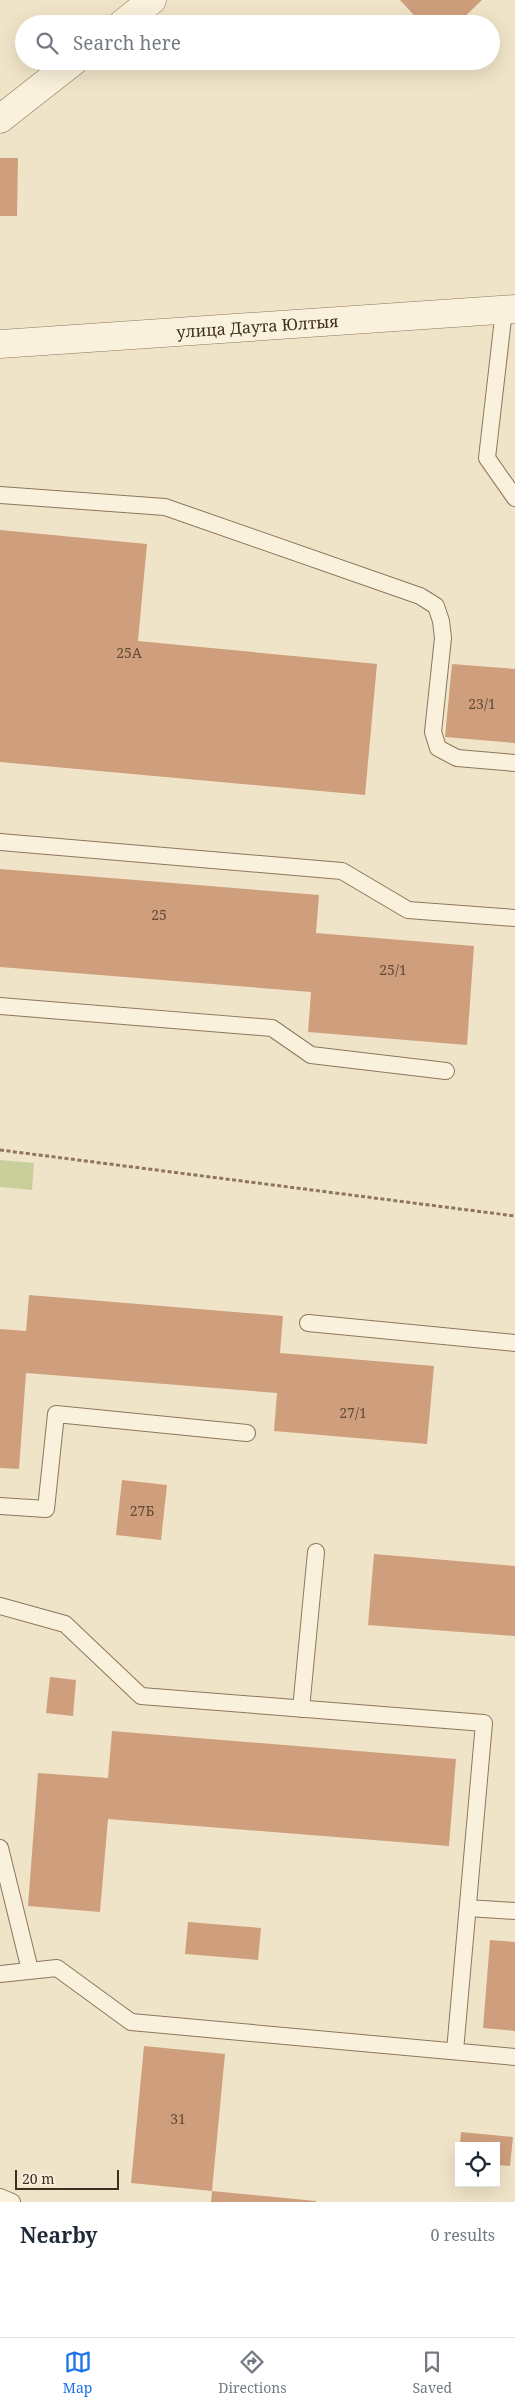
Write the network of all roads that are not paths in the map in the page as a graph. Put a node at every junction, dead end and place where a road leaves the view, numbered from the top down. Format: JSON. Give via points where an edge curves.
{"nodes":[{"id":1,"x":152,"y":0,"type":"edge"},
{"id":2,"x":133,"y":15,"type":"edge"},
{"id":3,"x":63,"y":70,"type":"edge"},
{"id":4,"x":0,"y":119,"type":"edge"},
{"id":5,"x":510,"y":309,"type":"edge"},
{"id":6,"x":0,"y":344,"type":"edge"},
{"id":7,"x":0,"y":495,"type":"edge"},
{"id":8,"x":515,"y":498,"type":"edge"},
{"id":9,"x":515,"y":763,"type":"edge"},
{"id":10,"x":0,"y":842,"type":"edge"},
{"id":11,"x":515,"y":918,"type":"edge"},
{"id":12,"x":0,"y":1006,"type":"edge"},
{"id":13,"x":446,"y":1071,"type":"dead end"},
{"id":14,"x":308,"y":1323,"type":"dead end"},
{"id":15,"x":515,"y":1343,"type":"edge"},
{"id":16,"x":246,"y":1433,"type":"dead end"},
{"id":17,"x":0,"y":1506,"type":"edge"},
{"id":18,"x":316,"y":1552,"type":"dead end"},
{"id":19,"x":0,"y":1606,"type":"edge"},
{"id":20,"x":301,"y":1709,"type":"junction"},
{"id":21,"x":0,"y":1848,"type":"edge"},
{"id":22,"x":468,"y":1908,"type":"junction"},
{"id":23,"x":515,"y":1910,"type":"edge"},
{"id":24,"x":30,"y":1970,"type":"junction"},
{"id":25,"x":0,"y":1974,"type":"edge"},
{"id":26,"x":455,"y":2051,"type":"junction"},
{"id":27,"x":515,"y":2057,"type":"edge"},
{"id":28,"x":0,"y":2197,"type":"edge"},
{"id":29,"x":12,"y":2202,"type":"edge"}],
"edges":[{"from":1,"to":2,"type":"street"},
{"from":3,"to":4,"type":"street"},
{"from":5,"to":6,"type":"street","name":"улица Даута Юлтыя"},
{"from":5,"to":8,"type":"lane","via":[[487,458]]},
{"from":7,"to":9,"type":"lane","via":[[165,507],[420,596],[436,606],[441,621],[443,638],[433,732],[438,748],[457,758]]},
{"from":10,"to":11,"type":"lane","via":[[342,871],[408,910]]},
{"from":12,"to":13,"type":"lane","via":[[272,1028],[311,1055]]},
{"from":14,"to":15,"type":"lane"},
{"from":16,"to":17,"type":"lane","via":[[56,1414],[46,1509]]},
{"from":18,"to":20,"type":"lane"},
{"from":19,"to":20,"type":"lane","via":[[65,1624],[141,1696]]},
{"from":20,"to":22,"type":"lane","via":[[484,1723]]},
{"from":21,"to":24,"type":"lane"},
{"from":22,"to":23,"type":"lane"},
{"from":22,"to":26,"type":"lane"},
{"from":24,"to":25,"type":"lane"},
{"from":24,"to":26,"type":"lane","via":[[57,1968],[132,2022]]},
{"from":26,"to":27,"type":"lane"},
{"from":28,"to":29,"type":"lane"}]}
